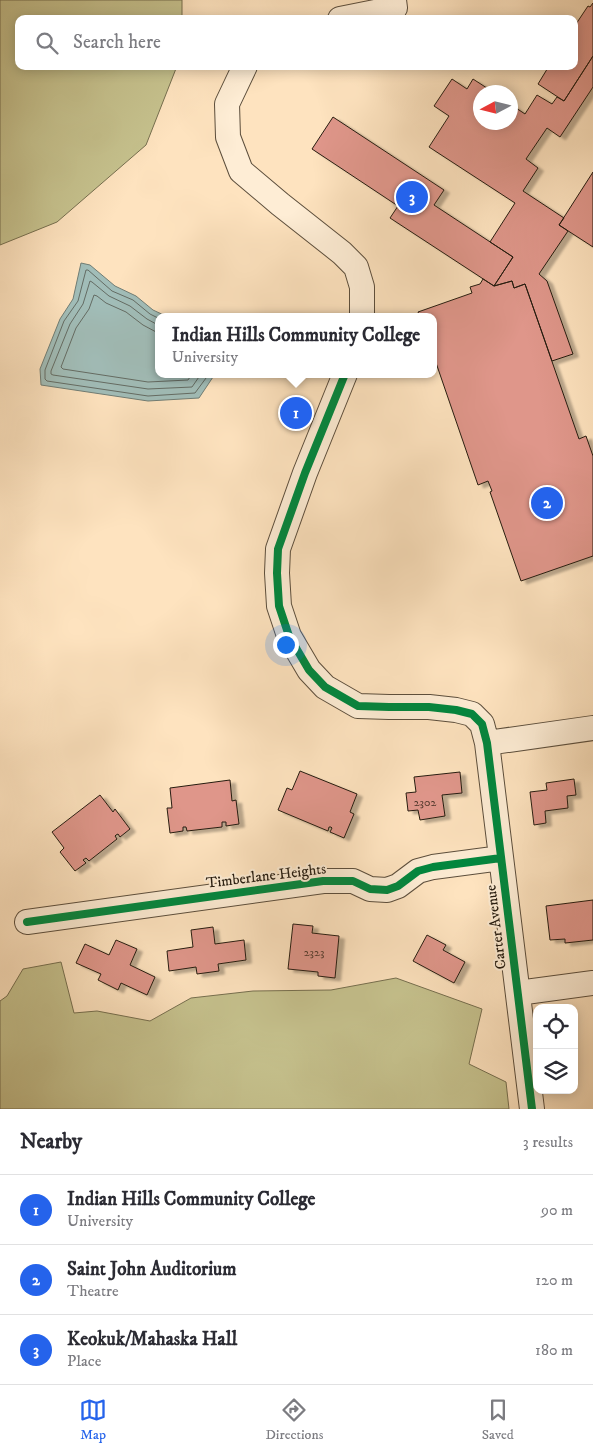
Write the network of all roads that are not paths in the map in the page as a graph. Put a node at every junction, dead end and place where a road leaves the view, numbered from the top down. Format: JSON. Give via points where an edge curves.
{"nodes":[{"id":1,"x":395,"y":4,"type":"edge"},
{"id":2,"x":355,"y":15,"type":"edge"},
{"id":3,"x":243,"y":70,"type":"edge"},
{"id":4,"x":362,"y":313,"type":"edge"},
{"id":5,"x":343,"y":378,"type":"edge"},
{"id":6,"x":593,"y":728,"type":"edge"},
{"id":7,"x":487,"y":743,"type":"junction"},
{"id":8,"x":501,"y":858,"type":"junction"},
{"id":9,"x":27,"y":922,"type":"dead end"},
{"id":10,"x":593,"y":983,"type":"edge"},
{"id":11,"x":518,"y":993,"type":"junction"},
{"id":12,"x":532,"y":1109,"type":"edge"}],
"edges":[{"from":1,"to":2,"type":"street"},
{"from":3,"to":4,"type":"street","via":[[227,104],[228,137],[241,170],[356,267],[362,287]]},
{"from":5,"to":7,"type":"street","name":"Carter Avenue","via":[[278,549],[279,606],[288,636],[308,670],[325,687],[358,706],[429,707],[472,714],[482,724]]},
{"from":6,"to":7,"type":"street"},
{"from":7,"to":8,"type":"street","name":"Carter Avenue"},
{"from":8,"to":9,"type":"street","name":"Timberlane Heights","via":[[418,871],[387,890],[370,889],[353,881],[323,881]]},
{"from":8,"to":11,"type":"street","name":"Carter Avenue"},
{"from":10,"to":11,"type":"street"},
{"from":11,"to":12,"type":"street","name":"Carter Avenue"}]}
